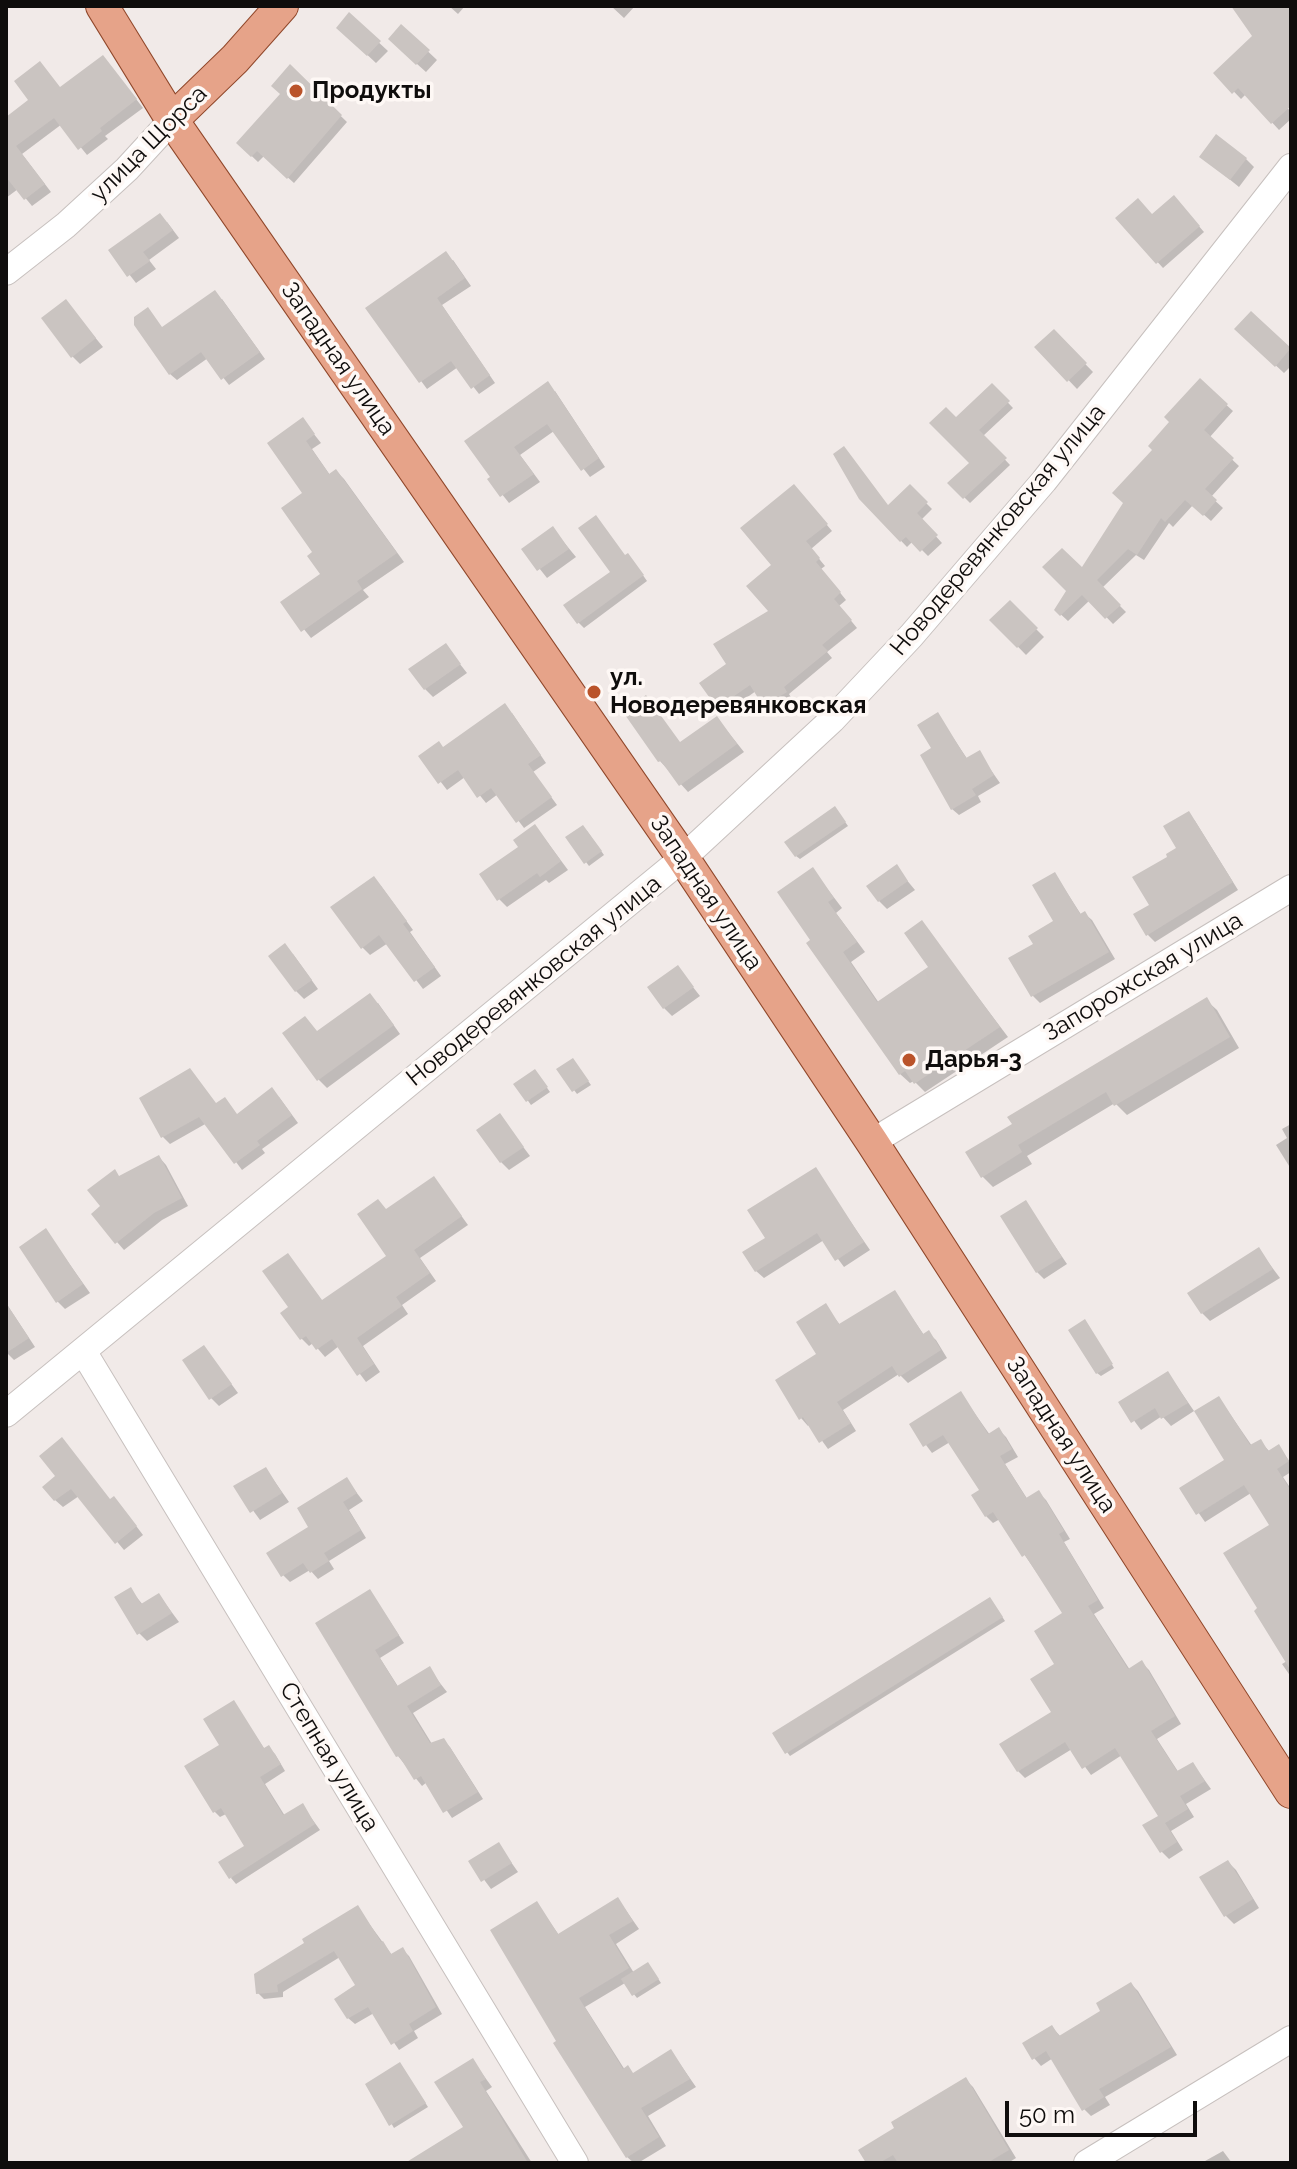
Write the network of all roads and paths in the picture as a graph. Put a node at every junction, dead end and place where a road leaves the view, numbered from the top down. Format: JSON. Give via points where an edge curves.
{"nodes":[{"id":1,"x":102,"y":6,"type":"edge"},
{"id":2,"x":282,"y":6,"type":"edge"},
{"id":3,"x":172,"y":120,"type":"junction"},
{"id":4,"x":1291,"y":167,"type":"edge"},
{"id":5,"x":6,"y":272,"type":"edge"},
{"id":6,"x":683,"y":858,"type":"junction"},
{"id":7,"x":1291,"y":888,"type":"edge"},
{"id":8,"x":872,"y":1142,"type":"junction"},
{"id":9,"x":83,"y":1351,"type":"junction"},
{"id":10,"x":6,"y":1414,"type":"edge"},
{"id":11,"x":1291,"y":1792,"type":"edge"},
{"id":12,"x":1291,"y":2039,"type":"edge"},
{"id":13,"x":575,"y":2163,"type":"edge"},
{"id":14,"x":1087,"y":2163,"type":"edge"}],
"edges":[{"from":1,"to":3,"type":"main road","name":"Западная улица"},
{"from":2,"to":3,"type":"main road","name":"улица Щорса"},
{"from":3,"to":5,"type":"street","name":"улица Щорса","via":[[127,169]]},
{"from":3,"to":6,"type":"main road","name":"Западная улица"},
{"from":4,"to":6,"type":"street","name":"Новодеревянковская улица","via":[[1044,481],[921,624],[832,720]]},
{"from":6,"to":8,"type":"main road","name":"Западная улица"},
{"from":6,"to":9,"type":"street","name":"Новодеревянковская улица"},
{"from":7,"to":8,"type":"street","name":"Запорожская улица"},
{"from":8,"to":11,"type":"main road","name":"Западная улица"},
{"from":9,"to":10,"type":"street","name":"Новодеревянковская улица"},
{"from":9,"to":13,"type":"street","name":"Степная улица"},
{"from":12,"to":14,"type":"street"}]}
